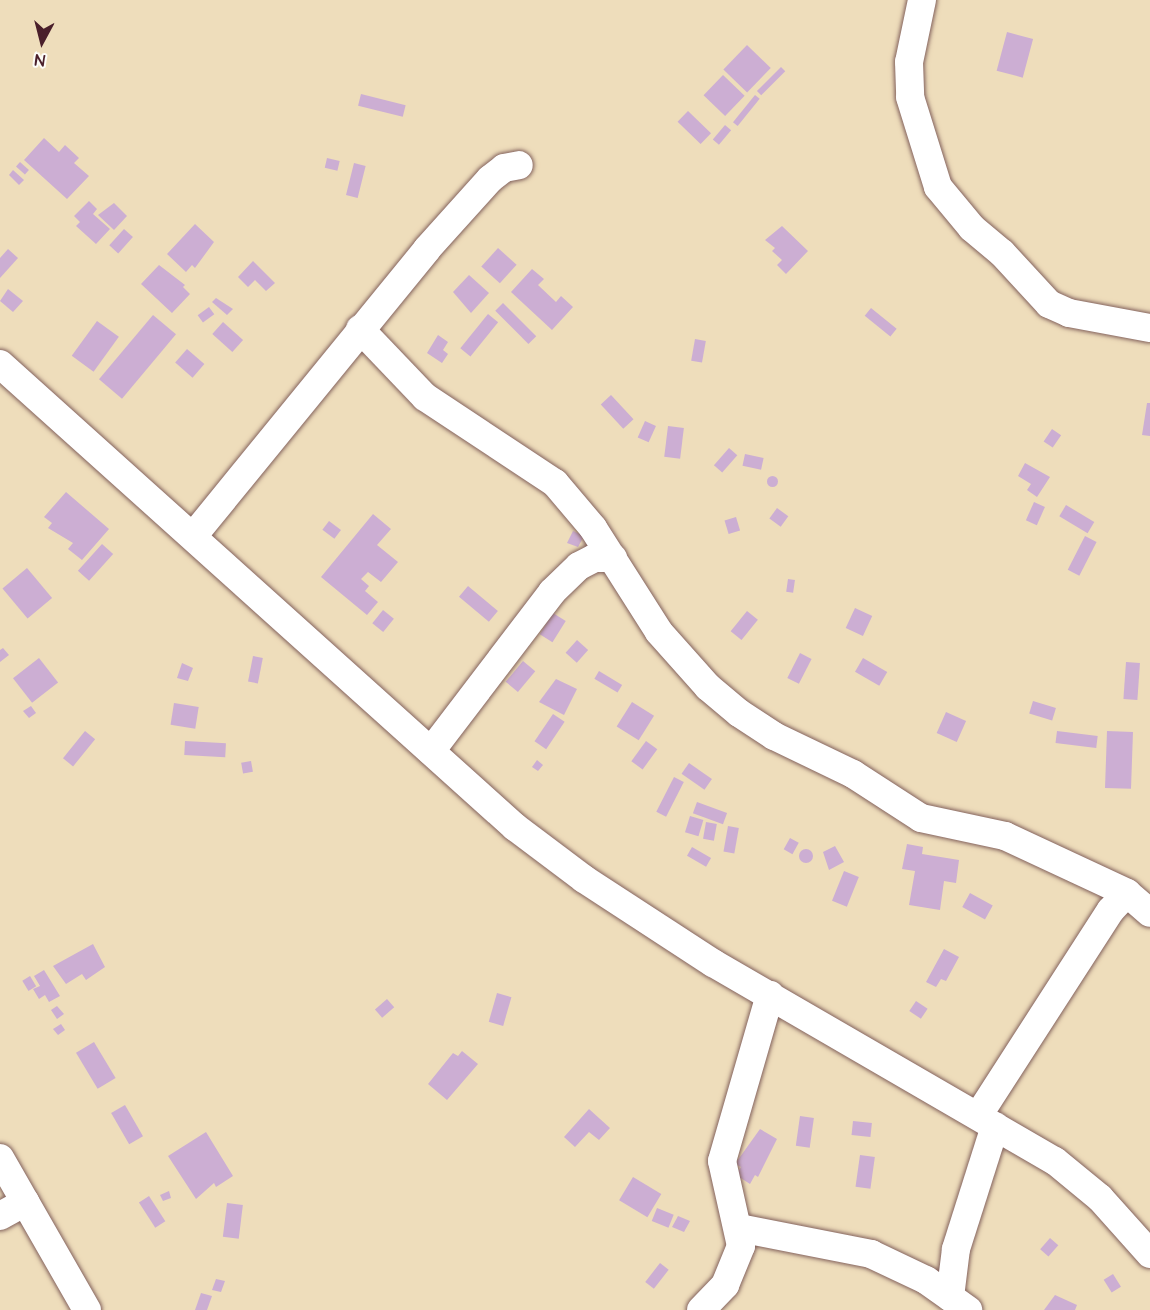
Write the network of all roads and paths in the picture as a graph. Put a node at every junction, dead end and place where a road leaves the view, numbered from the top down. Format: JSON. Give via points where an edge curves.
{"nodes":[{"id":1,"x":922,"y":0,"type":"edge"},
{"id":2,"x":519,"y":165,"type":"dead end"},
{"id":3,"x":1150,"y":328,"type":"edge"},
{"id":4,"x":360,"y":329,"type":"junction"},
{"id":5,"x":0,"y":364,"type":"edge"},
{"id":6,"x":194,"y":535,"type":"junction"},
{"id":7,"x":612,"y":558,"type":"junction"},
{"id":8,"x":431,"y":751,"type":"junction"},
{"id":9,"x":1127,"y":893,"type":"junction"},
{"id":10,"x":1150,"y":913,"type":"edge"},
{"id":11,"x":770,"y":995,"type":"junction"},
{"id":12,"x":987,"y":1121,"type":"junction"},
{"id":13,"x":0,"y":1158,"type":"edge"},
{"id":14,"x":25,"y":1202,"type":"junction"},
{"id":15,"x":0,"y":1216,"type":"edge"},
{"id":16,"x":740,"y":1228,"type":"junction"},
{"id":17,"x":1150,"y":1254,"type":"edge"},
{"id":18,"x":959,"y":1304,"type":"edge"},
{"id":19,"x":87,"y":1310,"type":"edge"},
{"id":20,"x":702,"y":1310,"type":"edge"}],
"edges":[{"from":1,"to":3,"type":"street","via":[[909,62],[910,98],[938,188],[972,228],[1002,253],[1049,304],[1069,313]]},
{"from":2,"to":4,"type":"street","via":[[504,168],[490,179]]},
{"from":4,"to":6,"type":"street"},
{"from":4,"to":7,"type":"street","via":[[425,397],[555,483],[582,513]]},
{"from":5,"to":6,"type":"street"},
{"from":6,"to":8,"type":"street"},
{"from":7,"to":8,"type":"street","via":[[595,558],[579,566],[552,592]]},
{"from":7,"to":9,"type":"street","via":[[659,632],[708,687],[748,718],[853,774],[921,818],[986,829]]},
{"from":8,"to":11,"type":"street","via":[[515,827],[584,879]]},
{"from":9,"to":10,"type":"street"},
{"from":9,"to":12,"type":"street","via":[[1111,910]]},
{"from":11,"to":12,"type":"street"},
{"from":11,"to":16,"type":"street","via":[[722,1161],[722,1174]]},
{"from":12,"to":17,"type":"street","via":[[1064,1168],[1100,1198]]},
{"from":12,"to":18,"type":"street","via":[[956,1249]]},
{"from":13,"to":14,"type":"street"},
{"from":14,"to":15,"type":"street"},
{"from":14,"to":19,"type":"street"},
{"from":16,"to":18,"type":"street","via":[[871,1254],[926,1280]]},
{"from":16,"to":20,"type":"street","via":[[737,1262],[725,1285]]}]}
